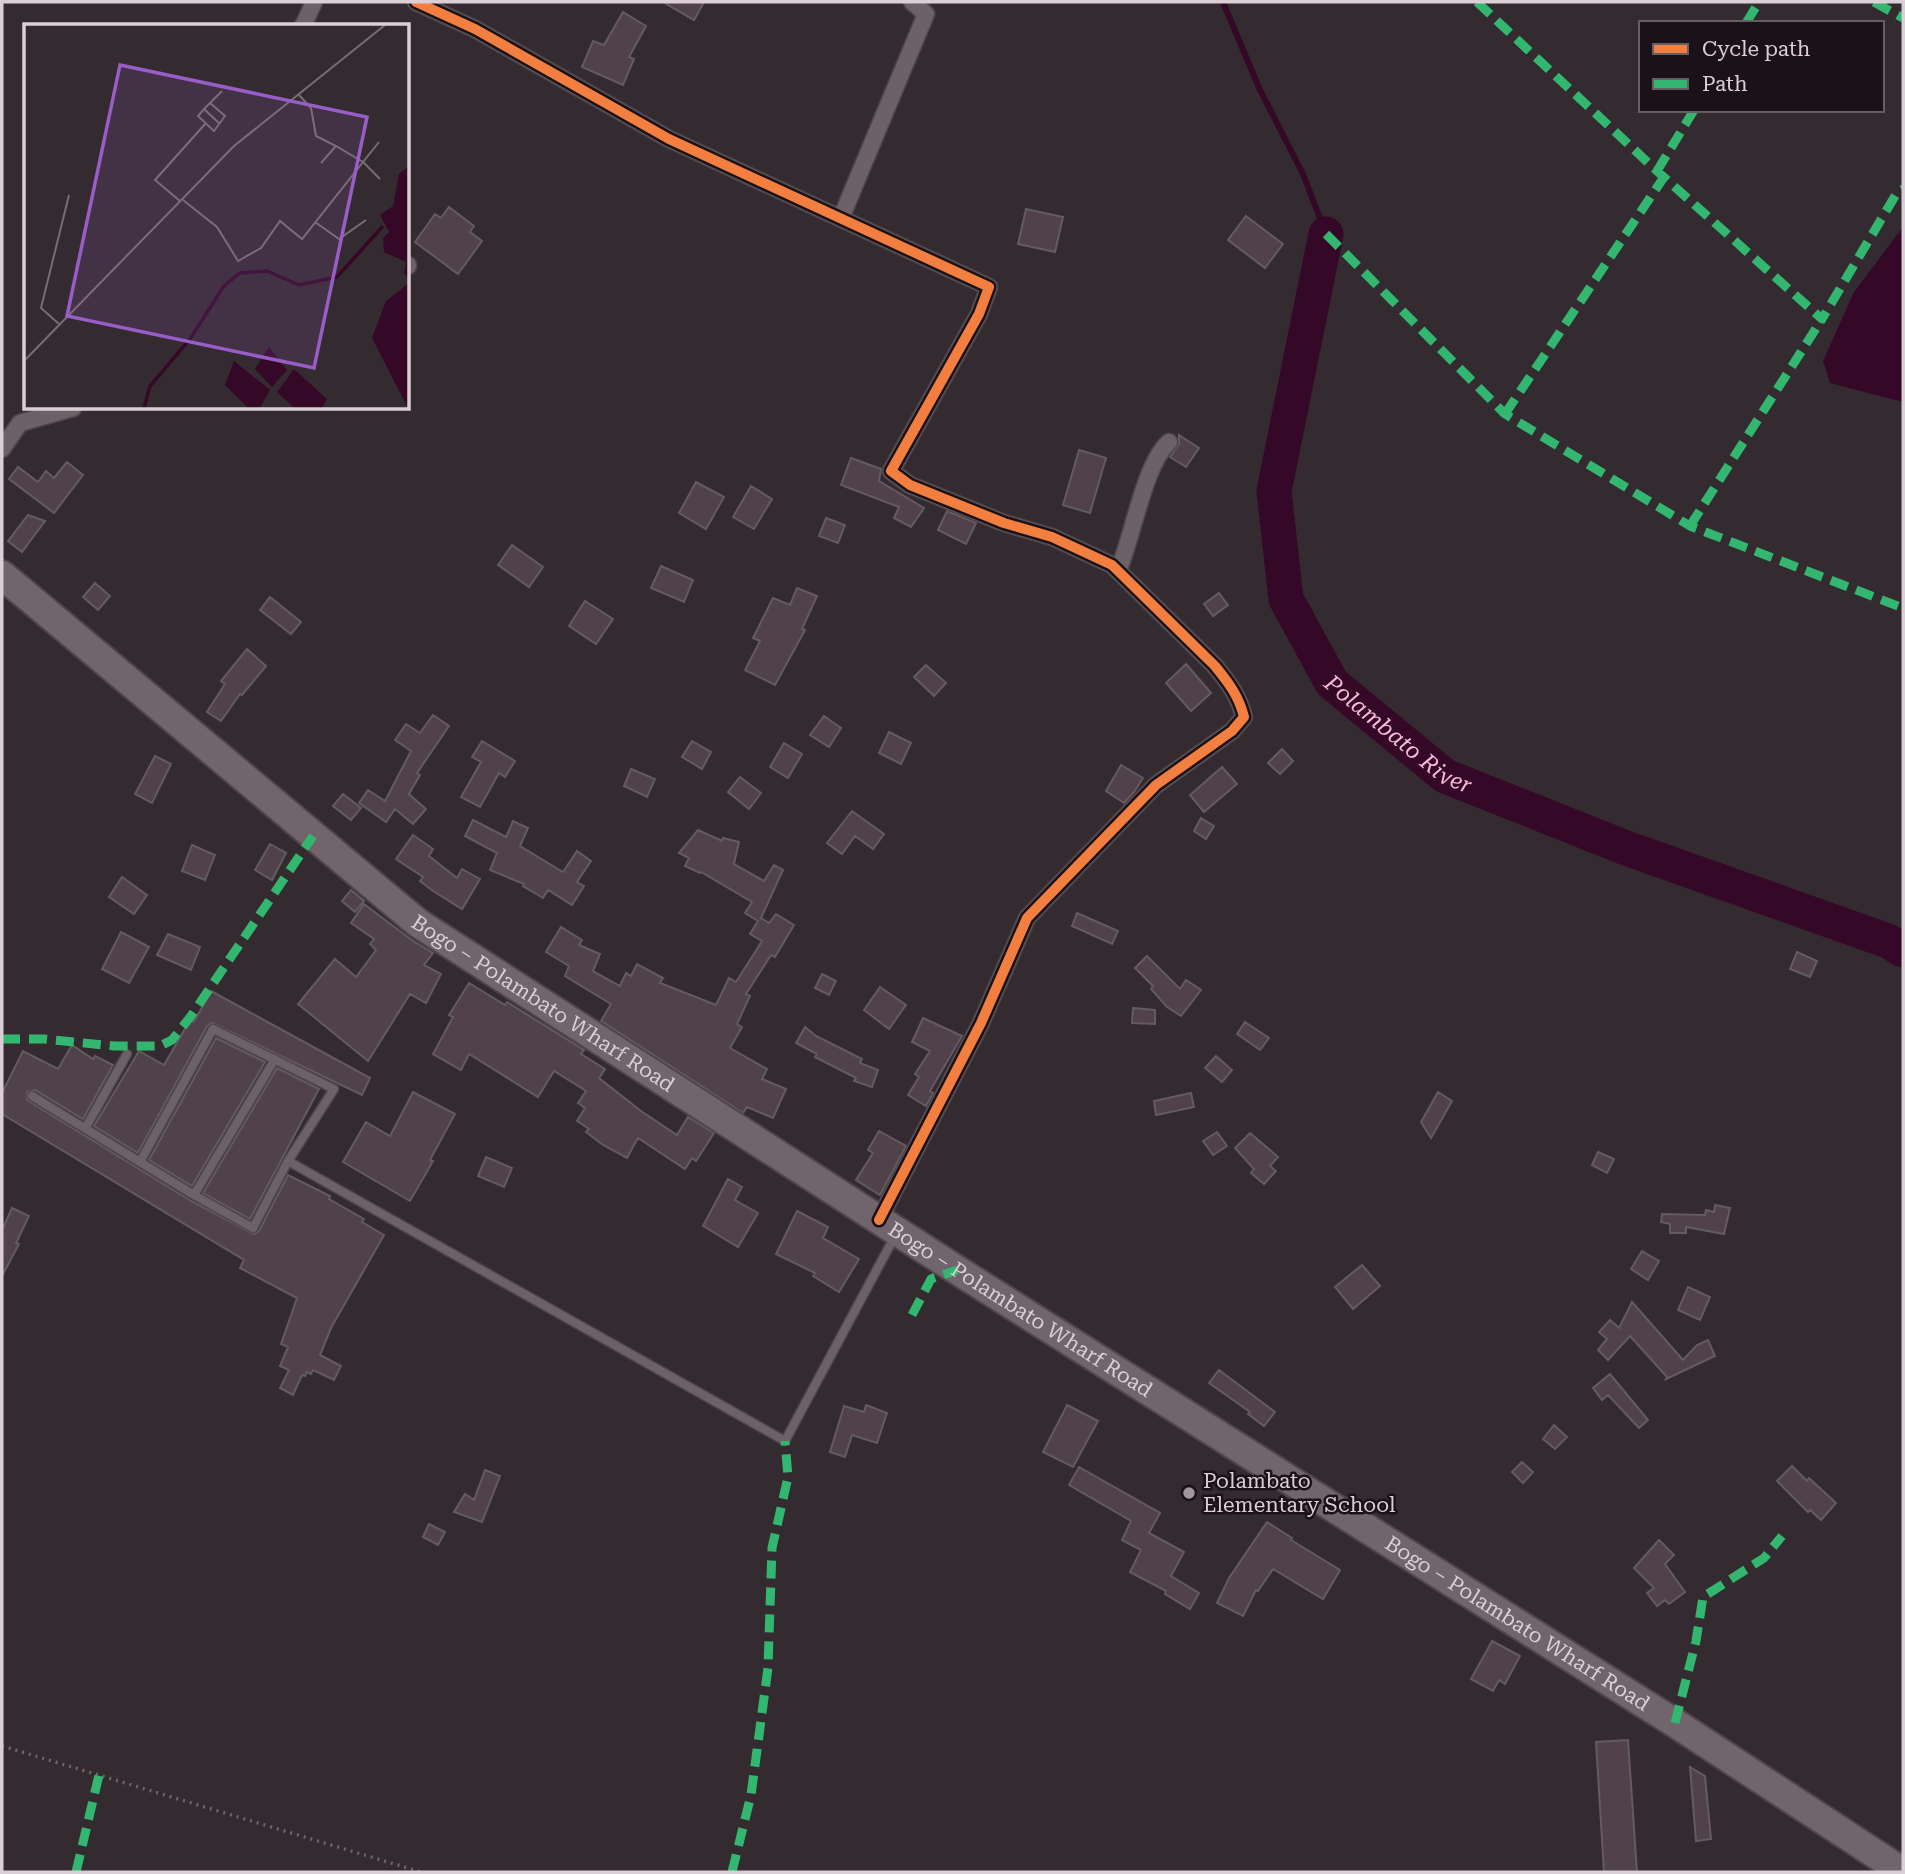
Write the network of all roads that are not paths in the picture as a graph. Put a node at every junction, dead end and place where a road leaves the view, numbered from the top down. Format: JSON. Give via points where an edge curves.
{"nodes":[{"id":1,"x":314,"y":2,"type":"edge"},
{"id":2,"x":416,"y":2,"type":"edge"},
{"id":3,"x":912,"y":2,"type":"edge"},
{"id":4,"x":304,"y":24,"type":"edge"},
{"id":5,"x":841,"y":218,"type":"junction"},
{"id":6,"x":66,"y":410,"type":"edge"},
{"id":7,"x":1169,"y":442,"type":"dead end"},
{"id":8,"x":2,"y":449,"type":"edge"},
{"id":9,"x":1118,"y":571,"type":"junction"},
{"id":10,"x":2,"y":575,"type":"edge"},
{"id":11,"x":127,"y":1054,"type":"dead end"},
{"id":12,"x":275,"y":1059,"type":"junction"},
{"id":13,"x":32,"y":1096,"type":"dead end"},
{"id":14,"x":86,"y":1127,"type":"junction"},
{"id":15,"x":288,"y":1161,"type":"junction"},
{"id":16,"x":139,"y":1162,"type":"junction"},
{"id":17,"x":194,"y":1195,"type":"junction"},
{"id":18,"x":888,"y":1226,"type":"junction"},
{"id":19,"x":1903,"y":1872,"type":"edge"}],
"edges":[{"from":1,"to":4,"type":"street"},
{"from":2,"to":5,"type":"street","via":[[475,29],[670,139]]},
{"from":3,"to":5,"type":"street","via":[[926,14]]},
{"from":5,"to":9,"type":"street","via":[[989,287],[979,314],[891,471],[910,485],[1052,537]]},
{"from":6,"to":8,"type":"street","via":[[20,423]]},
{"from":7,"to":9,"type":"street","via":[[1151,469]]},
{"from":9,"to":18,"type":"street","via":[[1215,666],[1237,694],[1244,717],[1232,731],[1156,785],[1027,918]]},
{"from":10,"to":18,"type":"highway","name":"Bogo – Polambato Wharf Road","via":[[418,923]]},
{"from":11,"to":14,"type":"lane"},
{"from":12,"to":15,"type":"lane","via":[[334,1089]]},
{"from":12,"to":16,"type":"lane","via":[[213,1030]]},
{"from":12,"to":17,"type":"lane"},
{"from":13,"to":14,"type":"lane"},
{"from":14,"to":16,"type":"lane"},
{"from":15,"to":17,"type":"lane","via":[[253,1228]]},
{"from":15,"to":18,"type":"lane","via":[[785,1441]]},
{"from":16,"to":17,"type":"lane"},
{"from":18,"to":19,"type":"highway","name":"Bogo – Polambato Wharf Road"}]}
